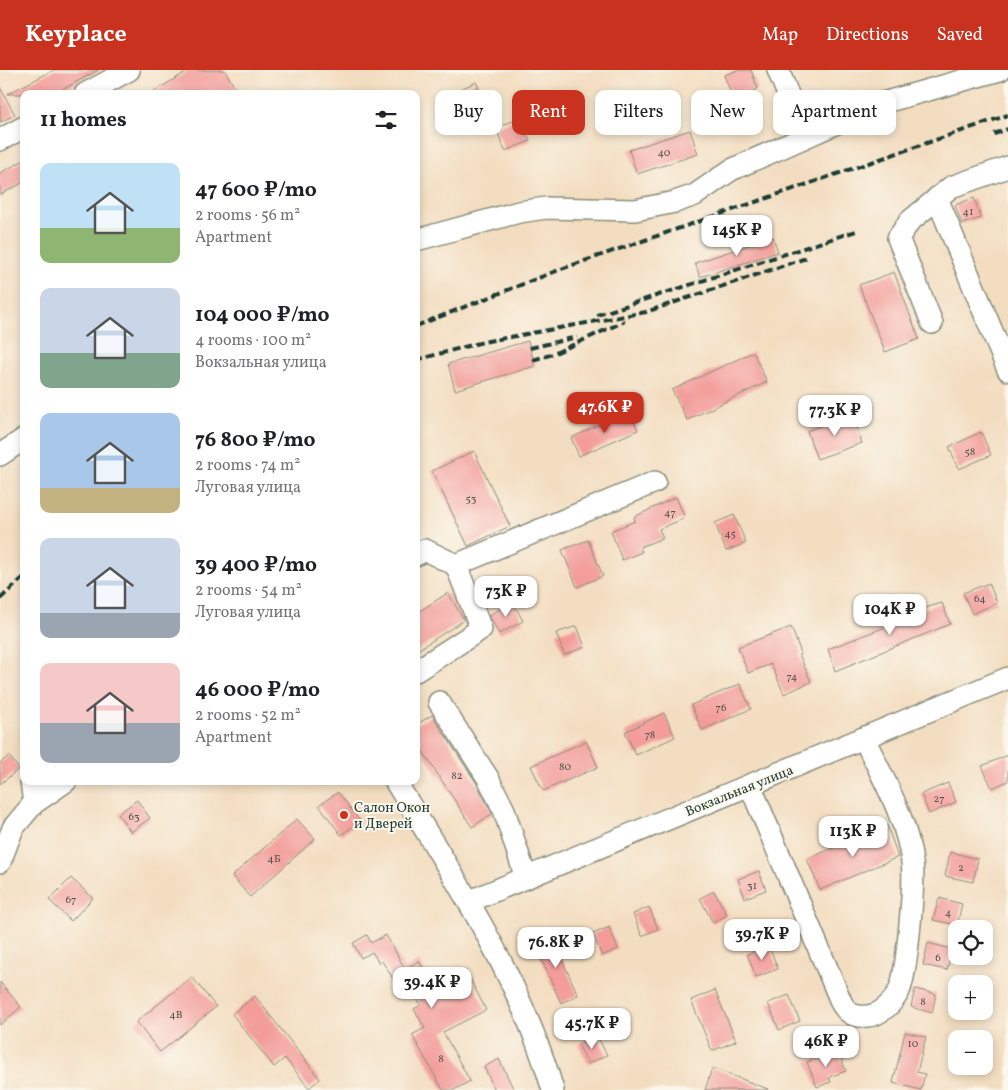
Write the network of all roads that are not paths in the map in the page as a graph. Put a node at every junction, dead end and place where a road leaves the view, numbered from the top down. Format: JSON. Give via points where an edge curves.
{"nodes":[{"id":1,"x":129,"y":70,"type":"edge"},
{"id":2,"x":778,"y":70,"type":"edge"},
{"id":3,"x":1000,"y":70,"type":"edge"},
{"id":4,"x":92,"y":90,"type":"edge"},
{"id":5,"x":20,"y":129,"type":"edge"},
{"id":6,"x":806,"y":136,"type":"junction"},
{"id":7,"x":0,"y":140,"type":"edge"},
{"id":8,"x":1008,"y":166,"type":"edge"},
{"id":9,"x":937,"y":198,"type":"junction"},
{"id":10,"x":420,"y":239,"type":"edge"},
{"id":11,"x":932,"y":323,"type":"dead end"},
{"id":12,"x":1008,"y":370,"type":"edge"},
{"id":13,"x":20,"y":442,"type":"edge"},
{"id":14,"x":0,"y":454,"type":"edge"},
{"id":15,"x":655,"y":482,"type":"dead end"},
{"id":16,"x":420,"y":553,"type":"edge"},
{"id":17,"x":456,"y":565,"type":"junction"},
{"id":18,"x":420,"y":668,"type":"edge"},
{"id":19,"x":1008,"y":678,"type":"edge"},
{"id":20,"x":439,"y":702,"type":"dead end"},
{"id":21,"x":864,"y":738,"type":"junction"},
{"id":22,"x":32,"y":785,"type":"edge"},
{"id":23,"x":60,"y":785,"type":"edge"},
{"id":24,"x":397,"y":785,"type":"edge"},
{"id":25,"x":750,"y":785,"type":"junction"},
{"id":26,"x":34,"y":803,"type":"junction"},
{"id":27,"x":0,"y":862,"type":"edge"},
{"id":28,"x":526,"y":878,"type":"junction"},
{"id":29,"x":470,"y":901,"type":"junction"},
{"id":30,"x":553,"y":1090,"type":"edge"}],
"edges":[{"from":1,"to":4,"type":"street"},
{"from":2,"to":6,"type":"street"},
{"from":3,"to":6,"type":"street","via":[[882,103]]},
{"from":5,"to":7,"type":"street"},
{"from":6,"to":10,"type":"street","via":[[731,170],[696,195],[675,202],[635,210],[528,210]]},
{"from":8,"to":9,"type":"street","via":[[951,187]]},
{"from":9,"to":11,"type":"street","via":[[910,221],[898,238]]},
{"from":9,"to":12,"type":"street"},
{"from":13,"to":14,"type":"street"},
{"from":15,"to":17,"type":"street"},
{"from":16,"to":17,"type":"street","via":[[426,550]]},
{"from":17,"to":18,"type":"street","via":[[481,628]]},
{"from":19,"to":21,"type":"street","name":"Вокзальная улица"},
{"from":20,"to":28,"type":"street","via":[[488,778],[504,810]]},
{"from":21,"to":25,"type":"street","name":"Вокзальная улица"},
{"from":21,"to":25,"type":"street","via":[[904,828],[913,863],[910,925],[900,990],[887,1007],[872,1016],[856,1016],[842,1004]]},
{"from":22,"to":26,"type":"street"},
{"from":23,"to":26,"type":"street"},
{"from":24,"to":29,"type":"street"},
{"from":25,"to":28,"type":"street","name":"Вокзальная улица"},
{"from":26,"to":27,"type":"street","via":[[13,828]]},
{"from":28,"to":29,"type":"street","name":"Вокзальная улица"},
{"from":29,"to":30,"type":"street","via":[[542,1052]]}]}
